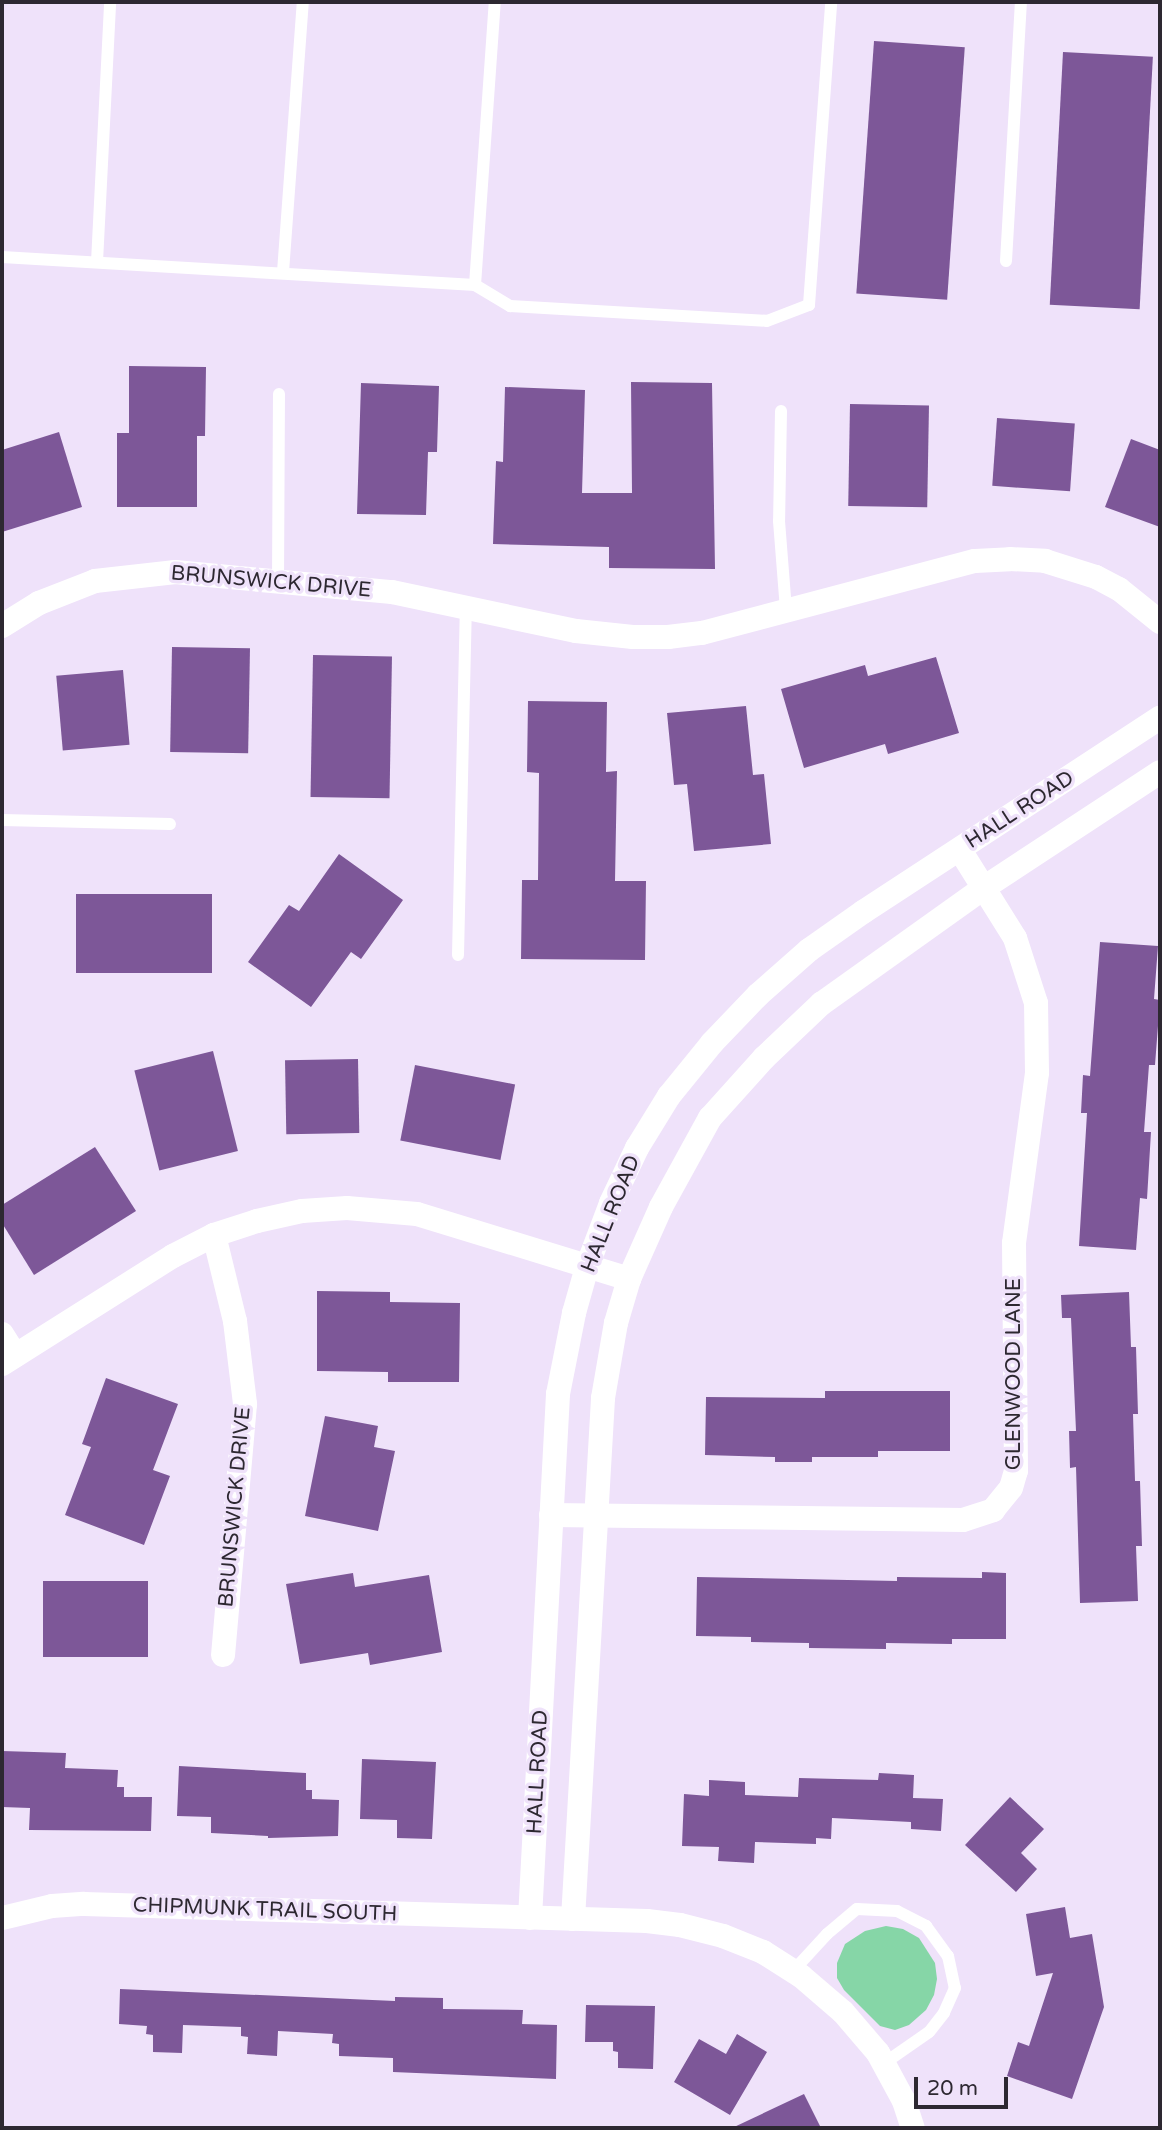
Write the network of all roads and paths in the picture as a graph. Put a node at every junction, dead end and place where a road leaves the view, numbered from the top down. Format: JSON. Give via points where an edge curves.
{"nodes":[{"id":1,"x":110,"y":2,"type":"edge"},
{"id":2,"x":303,"y":2,"type":"edge"},
{"id":3,"x":495,"y":2,"type":"edge"},
{"id":4,"x":831,"y":2,"type":"edge"},
{"id":5,"x":1021,"y":2,"type":"edge"},
{"id":6,"x":2,"y":257,"type":"edge"},
{"id":7,"x":1006,"y":261,"type":"dead end"},
{"id":8,"x":97,"y":262,"type":"junction"},
{"id":9,"x":284,"y":272,"type":"junction"},
{"id":10,"x":475,"y":285,"type":"junction"},
{"id":11,"x":279,"y":394,"type":"dead end"},
{"id":12,"x":781,"y":411,"type":"dead end"},
{"id":13,"x":278,"y":582,"type":"junction"},
{"id":14,"x":466,"y":607,"type":"junction"},
{"id":15,"x":786,"y":610,"type":"junction"},
{"id":16,"x":1160,"y":622,"type":"edge"},
{"id":17,"x":2,"y":626,"type":"edge"},
{"id":18,"x":1160,"y":718,"type":"edge"},
{"id":19,"x":1160,"y":772,"type":"edge"},
{"id":20,"x":2,"y":821,"type":"edge"},
{"id":21,"x":170,"y":824,"type":"dead end"},
{"id":22,"x":960,"y":850,"type":"junction"},
{"id":23,"x":985,"y":887,"type":"junction"},
{"id":24,"x":458,"y":955,"type":"dead end"},
{"id":25,"x":215,"y":1235,"type":"junction"},
{"id":26,"x":587,"y":1267,"type":"junction"},
{"id":27,"x":629,"y":1279,"type":"junction"},
{"id":28,"x":2,"y":1334,"type":"edge"},
{"id":29,"x":8,"y":1360,"type":"edge"},
{"id":30,"x":551,"y":1515,"type":"junction"},
{"id":31,"x":597,"y":1516,"type":"junction"},
{"id":32,"x":223,"y":1655,"type":"dead end"},
{"id":33,"x":2,"y":1918,"type":"edge"},
{"id":34,"x":530,"y":1918,"type":"junction"},
{"id":35,"x":573,"y":1919,"type":"junction"},
{"id":36,"x":793,"y":1971,"type":"junction"},
{"id":37,"x":883,"y":2064,"type":"junction"},
{"id":38,"x":913,"y":2128,"type":"edge"}],
"edges":[{"from":1,"to":8,"type":"lane"},
{"from":2,"to":9,"type":"lane"},
{"from":3,"to":10,"type":"lane"},
{"from":4,"to":10,"type":"lane","via":[[809,305],[767,321],[510,306]]},
{"from":5,"to":7,"type":"lane"},
{"from":6,"to":8,"type":"lane"},
{"from":8,"to":9,"type":"lane"},
{"from":9,"to":10,"type":"lane"},
{"from":11,"to":13,"type":"lane"},
{"from":12,"to":15,"type":"lane","via":[[779,521]]},
{"from":13,"to":14,"type":"street","name":"BRUNSWICK DRIVE","via":[[392,592]]},
{"from":13,"to":17,"type":"street","name":"BRUNSWICK DRIVE","via":[[175,572],[125,576],[67,590]]},
{"from":14,"to":15,"type":"street","via":[[576,631],[633,638],[702,633]]},
{"from":14,"to":24,"type":"lane"},
{"from":15,"to":16,"type":"street","via":[[975,561],[1010,559],[1045,561],[1096,577]]},
{"from":18,"to":22,"type":"street","name":"HALL ROAD"},
{"from":19,"to":23,"type":"street","name":"HALL ROAD"},
{"from":20,"to":21,"type":"lane"},
{"from":22,"to":23,"type":"street","name":"GLENWOOD LANE"},
{"from":22,"to":26,"type":"street","name":"HALL ROAD","via":[[809,950],[712,1043],[669,1096],[637,1148]]},
{"from":23,"to":27,"type":"street","name":"HALL ROAD","via":[[821,1004],[764,1058],[710,1118],[661,1207]]},
{"from":23,"to":31,"type":"street","name":"GLENWOOD LANE","via":[[1015,937],[1031,978],[1038,1027],[1037,1073],[1014,1243],[1016,1471],[1011,1488],[993,1510],[963,1520]]},
{"from":25,"to":26,"type":"street","via":[[302,1212],[384,1209],[450,1222]]},
{"from":25,"to":29,"type":"street","via":[[173,1256]]},
{"from":25,"to":32,"type":"street","name":"BRUNSWICK DRIVE","via":[[235,1321],[245,1404]]},
{"from":26,"to":27,"type":"street"},
{"from":26,"to":30,"type":"street","name":"HALL ROAD","via":[[558,1394]]},
{"from":27,"to":31,"type":"street","name":"HALL ROAD","via":[[603,1398]]},
{"from":28,"to":29,"type":"street"},
{"from":30,"to":31,"type":"street","name":"GLENWOOD LANE"},
{"from":30,"to":34,"type":"street","name":"HALL ROAD"},
{"from":31,"to":35,"type":"street","name":"HALL ROAD"},
{"from":33,"to":34,"type":"street","name":"CHIPMUNK TRAIL SOUTH","via":[[84,1904]]},
{"from":34,"to":35,"type":"street"},
{"from":35,"to":36,"type":"street","via":[[680,1925],[763,1952]]},
{"from":36,"to":37,"type":"street","via":[[843,2012]]},
{"from":36,"to":37,"type":"lane","via":[[857,1909],[897,1911],[926,1926],[948,1956],[954,1988],[944,2013],[929,2032]]},
{"from":37,"to":38,"type":"street"}]}
